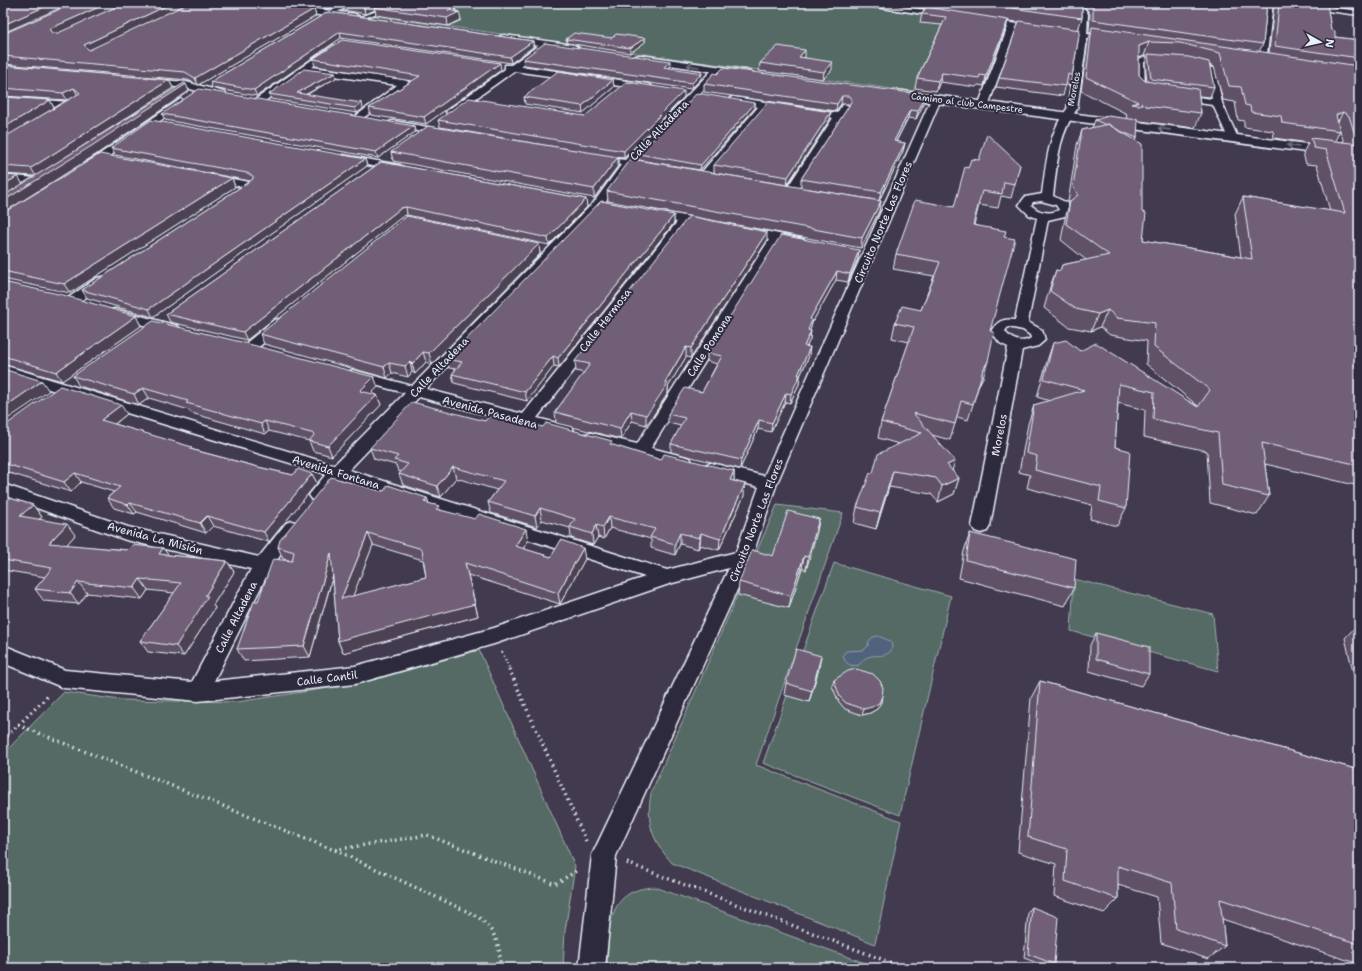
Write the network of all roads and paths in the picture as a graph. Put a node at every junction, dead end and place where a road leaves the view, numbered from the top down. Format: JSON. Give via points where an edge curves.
{"nodes":[{"id":1,"x":348,"y":3,"type":"edge"},
{"id":2,"x":403,"y":3,"type":"edge"},
{"id":3,"x":863,"y":3,"type":"edge"},
{"id":4,"x":1077,"y":3,"type":"edge"},
{"id":5,"x":1269,"y":3,"type":"edge"},
{"id":6,"x":1282,"y":3,"type":"edge"},
{"id":7,"x":273,"y":7,"type":"edge"},
{"id":8,"x":1359,"y":13,"type":"edge"},
{"id":9,"x":330,"y":14,"type":"junction"},
{"id":10,"x":315,"y":16,"type":"junction"},
{"id":11,"x":953,"y":16,"type":"edge"},
{"id":12,"x":360,"y":18,"type":"junction"},
{"id":13,"x":299,"y":19,"type":"edge"},
{"id":14,"x":976,"y":20,"type":"edge"},
{"id":15,"x":384,"y":21,"type":"edge"},
{"id":16,"x":1013,"y":25,"type":"junction"},
{"id":17,"x":491,"y":36,"type":"edge"},
{"id":18,"x":1083,"y":36,"type":"junction"},
{"id":19,"x":341,"y":42,"type":"edge"},
{"id":20,"x":1122,"y":42,"type":"edge"},
{"id":21,"x":545,"y":44,"type":"junction"},
{"id":22,"x":584,"y":50,"type":"edge"},
{"id":23,"x":631,"y":57,"type":"edge"},
{"id":24,"x":1262,"y":62,"type":"edge"},
{"id":25,"x":497,"y":65,"type":"edge"},
{"id":26,"x":513,"y":68,"type":"junction"},
{"id":27,"x":304,"y":69,"type":"junction"},
{"id":28,"x":717,"y":70,"type":"junction"},
{"id":29,"x":764,"y":76,"type":"edge"},
{"id":30,"x":199,"y":78,"type":"edge"},
{"id":31,"x":139,"y":81,"type":"edge"},
{"id":32,"x":212,"y":82,"type":"edge"},
{"id":33,"x":625,"y":84,"type":"junction"},
{"id":34,"x":186,"y":86,"type":"junction"},
{"id":35,"x":656,"y":89,"type":"edge"},
{"id":36,"x":199,"y":90,"type":"junction"},
{"id":37,"x":678,"y":92,"type":"edge"},
{"id":38,"x":881,"y":92,"type":"edge"},
{"id":39,"x":173,"y":94,"type":"edge"},
{"id":40,"x":614,"y":94,"type":"edge"},
{"id":41,"x":701,"y":95,"type":"junction"},
{"id":42,"x":229,"y":96,"type":"edge"},
{"id":43,"x":722,"y":99,"type":"edge"},
{"id":44,"x":936,"y":99,"type":"junction"},
{"id":45,"x":3,"y":100,"type":"edge"},
{"id":46,"x":468,"y":100,"type":"junction"},
{"id":47,"x":484,"y":102,"type":"edge"},
{"id":48,"x":1217,"y":103,"type":"junction"},
{"id":49,"x":275,"y":104,"type":"edge"},
{"id":50,"x":765,"y":105,"type":"junction"},
{"id":51,"x":846,"y":106,"type":"edge"},
{"id":52,"x":983,"y":106,"type":"junction"},
{"id":53,"x":56,"y":113,"type":"edge"},
{"id":54,"x":840,"y":116,"type":"junction"},
{"id":55,"x":1065,"y":116,"type":"junction"},
{"id":56,"x":152,"y":122,"type":"junction"},
{"id":57,"x":168,"y":125,"type":"edge"},
{"id":58,"x":426,"y":130,"type":"junction"},
{"id":59,"x":457,"y":135,"type":"edge"},
{"id":60,"x":1233,"y":138,"type":"junction"},
{"id":61,"x":1336,"y":138,"type":"edge"},
{"id":62,"x":414,"y":139,"type":"edge"},
{"id":63,"x":1340,"y":152,"type":"junction"},
{"id":64,"x":1359,"y":155,"type":"edge"},
{"id":65,"x":333,"y":156,"type":"edge"},
{"id":66,"x":392,"y":156,"type":"edge"},
{"id":67,"x":589,"y":156,"type":"edge"},
{"id":68,"x":102,"y":158,"type":"junction"},
{"id":69,"x":118,"y":160,"type":"edge"},
{"id":70,"x":628,"y":163,"type":"junction"},
{"id":71,"x":380,"y":164,"type":"junction"},
{"id":72,"x":658,"y":168,"type":"edge"},
{"id":73,"x":412,"y":170,"type":"edge"},
{"id":74,"x":76,"y":174,"type":"edge"},
{"id":75,"x":368,"y":174,"type":"edge"},
{"id":76,"x":203,"y":176,"type":"edge"},
{"id":77,"x":3,"y":178,"type":"edge"},
{"id":78,"x":719,"y":178,"type":"edge"},
{"id":79,"x":22,"y":190,"type":"edge"},
{"id":80,"x":236,"y":193,"type":"edge"},
{"id":81,"x":806,"y":194,"type":"edge"},
{"id":82,"x":1047,"y":198,"type":"junction"},
{"id":83,"x":582,"y":202,"type":"edge"},
{"id":84,"x":605,"y":206,"type":"junction"},
{"id":85,"x":641,"y":212,"type":"edge"},
{"id":86,"x":1043,"y":215,"type":"junction"},
{"id":87,"x":685,"y":220,"type":"junction"},
{"id":88,"x":778,"y":238,"type":"junction"},
{"id":89,"x":816,"y":245,"type":"edge"},
{"id":90,"x":536,"y":248,"type":"edge"},
{"id":91,"x":551,"y":251,"type":"junction"},
{"id":92,"x":111,"y":275,"type":"edge"},
{"id":93,"x":56,"y":297,"type":"edge"},
{"id":94,"x":72,"y":300,"type":"junction"},
{"id":95,"x":87,"y":305,"type":"edge"},
{"id":96,"x":102,"y":309,"type":"edge"},
{"id":97,"x":292,"y":313,"type":"edge"},
{"id":98,"x":168,"y":315,"type":"edge"},
{"id":99,"x":155,"y":324,"type":"junction"},
{"id":100,"x":1021,"y":324,"type":"junction"},
{"id":101,"x":184,"y":331,"type":"edge"},
{"id":102,"x":142,"y":333,"type":"edge"},
{"id":103,"x":235,"y":343,"type":"edge"},
{"id":104,"x":1016,"y":345,"type":"junction"},
{"id":105,"x":250,"y":347,"type":"junction"},
{"id":106,"x":265,"y":351,"type":"edge"},
{"id":107,"x":3,"y":370,"type":"edge"},
{"id":108,"x":340,"y":372,"type":"edge"},
{"id":109,"x":414,"y":392,"type":"junction"},
{"id":110,"x":526,"y":420,"type":"junction"},
{"id":111,"x":640,"y":452,"type":"junction"},
{"id":112,"x":337,"y":472,"type":"junction"},
{"id":113,"x":769,"y":483,"type":"junction"},
{"id":114,"x":3,"y":490,"type":"edge"},
{"id":115,"x":981,"y":526,"type":"dead end"},
{"id":116,"x":743,"y":557,"type":"junction"},
{"id":117,"x":262,"y":565,"type":"junction"},
{"id":118,"x":667,"y":577,"type":"junction"},
{"id":119,"x":494,"y":636,"type":"junction"},
{"id":120,"x":3,"y":654,"type":"edge"},
{"id":121,"x":64,"y":679,"type":"junction"},
{"id":122,"x":198,"y":692,"type":"junction"},
{"id":123,"x":18,"y":725,"type":"junction"},
{"id":124,"x":3,"y":740,"type":"edge"},
{"id":125,"x":334,"y":850,"type":"junction"},
{"id":126,"x":604,"y":855,"type":"junction"},
{"id":127,"x":500,"y":968,"type":"edge"},
{"id":128,"x":592,"y":968,"type":"edge"},
{"id":129,"x":905,"y":968,"type":"edge"}],
"edges":[{"from":1,"to":9,"type":"lane","via":[[347,6]]},
{"from":2,"to":12,"type":"lane"},
{"from":3,"to":11,"type":"street"},
{"from":4,"to":18,"type":"street","name":"Morelos","via":[[1084,14]]},
{"from":5,"to":24,"type":"street"},
{"from":6,"to":8,"type":"street"},
{"from":7,"to":10,"type":"main road"},
{"from":9,"to":10,"type":"main road"},
{"from":9,"to":12,"type":"main road"},
{"from":10,"to":13,"type":"street"},
{"from":12,"to":15,"type":"main road"},
{"from":14,"to":16,"type":"street"},
{"from":16,"to":18,"type":"street"},
{"from":16,"to":52,"type":"street"},
{"from":17,"to":21,"type":"main road"},
{"from":18,"to":20,"type":"street"},
{"from":18,"to":55,"type":"street","name":"Morelos","via":[[1072,109]]},
{"from":19,"to":27,"type":"street"},
{"from":21,"to":22,"type":"main road"},
{"from":21,"to":26,"type":"street"},
{"from":28,"to":23,"type":"main road","one_way":true},
{"from":25,"to":26,"type":"street"},
{"from":26,"to":33,"type":"street"},
{"from":26,"to":46,"type":"street"},
{"from":27,"to":49,"type":"street","via":[[255,101]]},
{"from":27,"to":58,"type":"street","via":[[405,83],[355,117]]},
{"from":28,"to":29,"type":"main road"},
{"from":28,"to":41,"type":"street","name":"Calle Altadena"},
{"from":30,"to":34,"type":"street"},
{"from":31,"to":34,"type":"street"},
{"from":32,"to":36,"type":"street"},
{"from":33,"to":35,"type":"street"},
{"from":33,"to":40,"type":"street"},
{"from":34,"to":36,"type":"street"},
{"from":34,"to":39,"type":"street"},
{"from":36,"to":42,"type":"street"},
{"from":36,"to":56,"type":"street"},
{"from":37,"to":41,"type":"street"},
{"from":38,"to":44,"type":"main road","name":"Camino al club Campestre"},
{"from":41,"to":70,"type":"street","name":"Calle Altadena"},
{"from":43,"to":50,"type":"street"},
{"from":44,"to":52,"type":"main road","name":"Camino al club Campestre"},
{"from":44,"to":113,"type":"street","name":"Circuito Norte Las Flores","via":[[861,254]]},
{"from":45,"to":53,"type":"street","via":[[73,102]]},
{"from":46,"to":47,"type":"street"},
{"from":46,"to":58,"type":"street"},
{"from":48,"to":48,"type":"street","via":[[1212,71],[1199,64],[1140,60],[1140,89],[1143,92]]},
{"from":48,"to":60,"type":"street"},
{"from":50,"to":54,"type":"street"},
{"from":50,"to":78,"type":"street","via":[[701,175]]},
{"from":51,"to":54,"type":"street"},
{"from":52,"to":55,"type":"main road","name":"Camino al club Campestre"},
{"from":54,"to":81,"type":"street","via":[[788,190]]},
{"from":60,"to":55,"type":"main road","name":"Camino al club Campestre","one_way":true},
{"from":55,"to":82,"type":"street","name":"Morelos","via":[[1059,130]]},
{"from":56,"to":57,"type":"street"},
{"from":56,"to":68,"type":"street"},
{"from":58,"to":59,"type":"street"},
{"from":58,"to":62,"type":"street"},
{"from":63,"to":60,"type":"main road","name":"Camino al club Campestre","one_way":true},
{"from":61,"to":63,"type":"street"},
{"from":63,"to":64,"type":"main road","name":"Camino al club Campestre"},
{"from":65,"to":71,"type":"street"},
{"from":66,"to":71,"type":"street"},
{"from":67,"to":70,"type":"street"},
{"from":68,"to":69,"type":"street"},
{"from":68,"to":74,"type":"street"},
{"from":70,"to":72,"type":"street"},
{"from":70,"to":84,"type":"street","name":"Calle Altadena"},
{"from":71,"to":73,"type":"street"},
{"from":71,"to":75,"type":"street"},
{"from":76,"to":80,"type":"street","via":[[249,185]]},
{"from":77,"to":79,"type":"street","via":[[38,179]]},
{"from":82,"to":86,"type":"street","via":[[1029,199],[1025,205],[1031,211]]},
{"from":82,"to":86,"type":"street","via":[[1063,205],[1065,211],[1057,215]]},
{"from":83,"to":84,"type":"street"},
{"from":84,"to":91,"type":"street","name":"Calle Altadena"},
{"from":85,"to":87,"type":"street"},
{"from":86,"to":100,"type":"street"},
{"from":87,"to":88,"type":"street"},
{"from":87,"to":110,"type":"street","name":"Calle Hermosa"},
{"from":88,"to":89,"type":"street"},
{"from":88,"to":111,"type":"street","name":"Calle Pomona"},
{"from":90,"to":91,"type":"street"},
{"from":91,"to":109,"type":"street","name":"Calle Altadena"},
{"from":92,"to":94,"type":"street"},
{"from":93,"to":94,"type":"street"},
{"from":94,"to":95,"type":"street"},
{"from":96,"to":99,"type":"street"},
{"from":97,"to":105,"type":"street"},
{"from":98,"to":99,"type":"street"},
{"from":99,"to":101,"type":"street"},
{"from":99,"to":102,"type":"street"},
{"from":100,"to":104,"type":"street","via":[[1033,329],[1039,336],[1038,340],[1029,345]]},
{"from":100,"to":104,"type":"street","via":[[1002,325],[998,332],[1003,339]]},
{"from":103,"to":105,"type":"street"},
{"from":104,"to":115,"type":"street","name":"Morelos"},
{"from":105,"to":106,"type":"street"},
{"from":107,"to":112,"type":"street","name":"Avenida Fontana"},
{"from":108,"to":109,"type":"street","name":"Avenida Pasadena"},
{"from":109,"to":110,"type":"street","name":"Avenida Pasadena"},
{"from":109,"to":112,"type":"street","name":"Calle Altadena"},
{"from":110,"to":111,"type":"street","name":"Avenida Pasadena"},
{"from":111,"to":113,"type":"street","name":"Avenida Pasadena"},
{"from":112,"to":117,"type":"street","name":"Calle Altadena"},
{"from":112,"to":118,"type":"street","name":"Avenida Fontana"},
{"from":113,"to":116,"type":"street","name":"Circuito Norte Las Flores"},
{"from":114,"to":117,"type":"street","name":"Avenida La Misión","via":[[126,533]]},
{"from":116,"to":118,"type":"street","name":"Calle Cantil"},
{"from":116,"to":126,"type":"street","name":"Circuito Norte Las Flores"},
{"from":117,"to":122,"type":"street","name":"Calle Altadena"},
{"from":118,"to":119,"type":"street","name":"Calle Cantil"},
{"from":119,"to":122,"type":"street","name":"Calle Cantil","via":[[355,675]]},
{"from":119,"to":126,"type":"path","via":[[588,844]]},
{"from":120,"to":121,"type":"street","name":"Calle Cantil"},
{"from":121,"to":122,"type":"street","name":"Calle Cantil"},
{"from":121,"to":123,"type":"path"},
{"from":123,"to":124,"type":"path"},
{"from":123,"to":125,"type":"path"},
{"from":125,"to":126,"type":"path","via":[[428,835],[555,884]]},
{"from":125,"to":127,"type":"path","via":[[477,916],[489,925],[497,938],[501,954]]},
{"from":126,"to":128,"type":"street","name":"Circuito Norte Las Flores"},
{"from":126,"to":129,"type":"path"}]}
